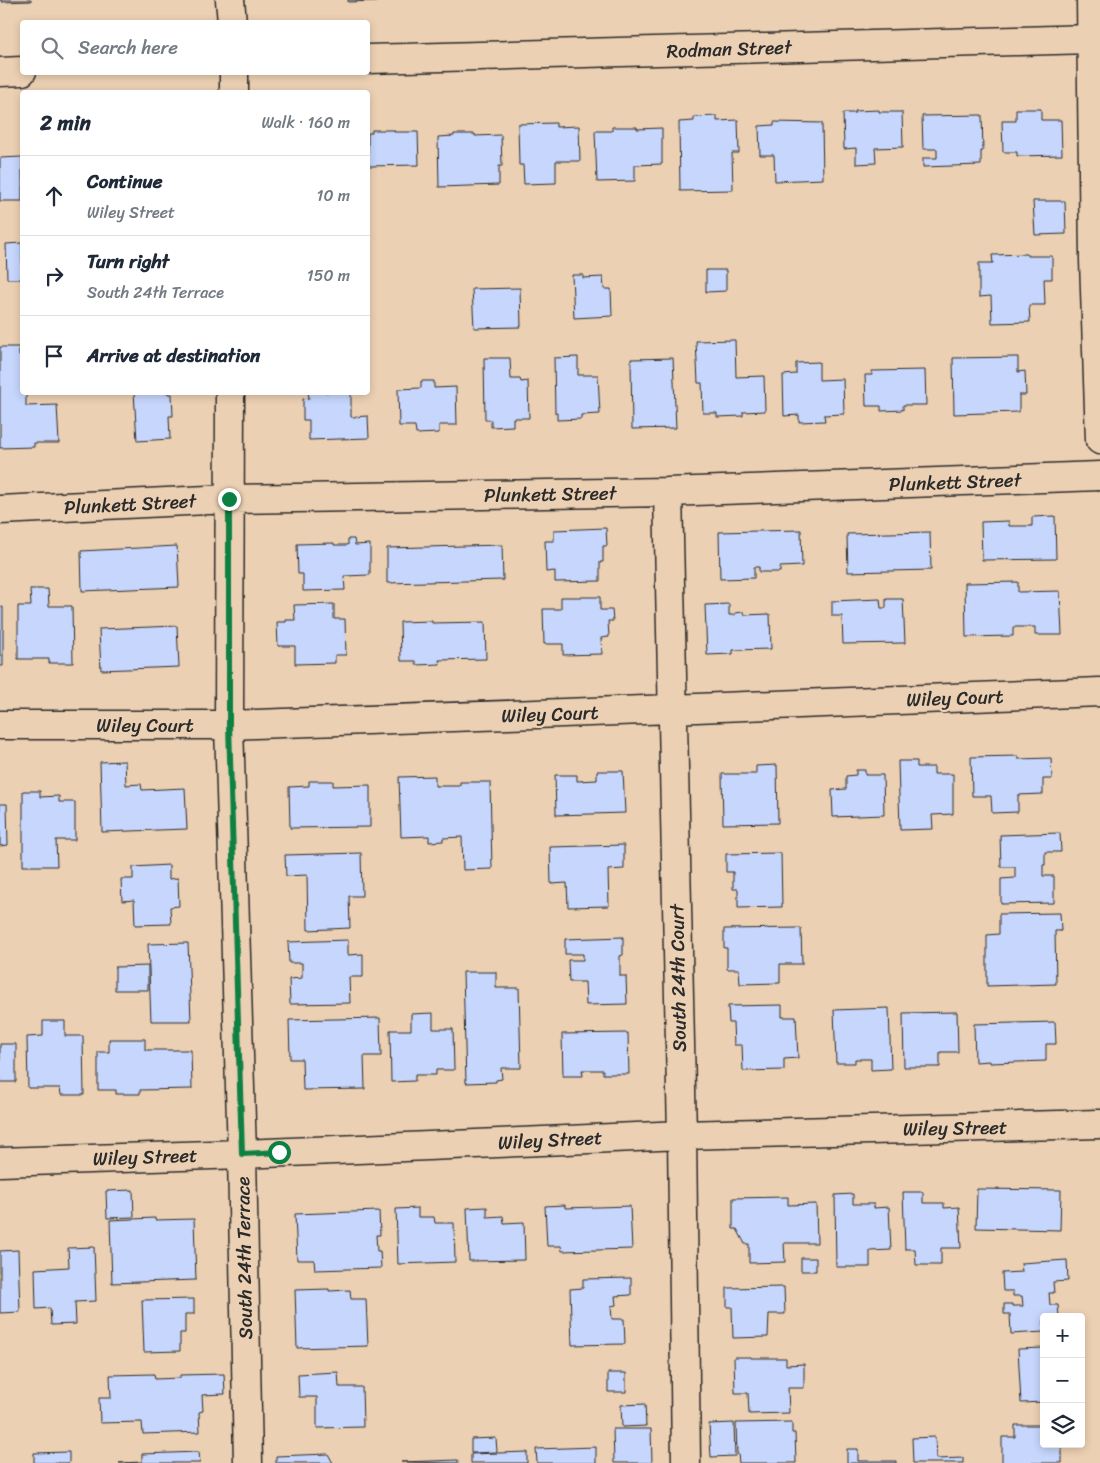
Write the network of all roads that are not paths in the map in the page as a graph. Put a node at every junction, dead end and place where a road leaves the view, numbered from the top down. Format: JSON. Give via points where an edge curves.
{"nodes":[{"id":1,"x":230,"y":0,"type":"edge"},
{"id":2,"x":1091,"y":0,"type":"edge"},
{"id":3,"x":232,"y":20,"type":"edge"},
{"id":4,"x":1091,"y":39,"type":"junction"},
{"id":5,"x":370,"y":59,"type":"edge"},
{"id":6,"x":0,"y":72,"type":"edge"},
{"id":7,"x":20,"y":72,"type":"edge"},
{"id":8,"x":234,"y":75,"type":"edge"},
{"id":9,"x":234,"y":90,"type":"edge"},
{"id":10,"x":1097,"y":260,"type":"edge"},
{"id":11,"x":230,"y":395,"type":"edge"},
{"id":12,"x":1100,"y":440,"type":"edge"},
{"id":13,"x":1100,"y":476,"type":"edge"},
{"id":14,"x":668,"y":492,"type":"junction"},
{"id":15,"x":229,"y":499,"type":"junction"},
{"id":16,"x":0,"y":510,"type":"edge"},
{"id":17,"x":1100,"y":692,"type":"edge"},
{"id":18,"x":672,"y":709,"type":"junction"},
{"id":19,"x":0,"y":725,"type":"edge"},
{"id":20,"x":229,"y":725,"type":"junction"},
{"id":21,"x":1100,"y":1124,"type":"edge"},
{"id":22,"x":682,"y":1135,"type":"junction"},
{"id":23,"x":242,"y":1154,"type":"junction"},
{"id":24,"x":0,"y":1162,"type":"edge"},
{"id":25,"x":248,"y":1463,"type":"edge"},
{"id":26,"x":686,"y":1463,"type":"edge"}],
"edges":[{"from":1,"to":3,"type":"street"},
{"from":2,"to":4,"type":"street"},
{"from":4,"to":5,"type":"street","name":"Rodman Street"},
{"from":4,"to":10,"type":"street"},
{"from":6,"to":7,"type":"street"},
{"from":8,"to":9,"type":"street"},
{"from":10,"to":12,"type":"street"},
{"from":11,"to":15,"type":"street","name":"South 24th Terrace"},
{"from":13,"to":14,"type":"street","name":"Plunkett Street"},
{"from":14,"to":15,"type":"street","name":"Plunkett Street"},
{"from":14,"to":18,"type":"street","name":"South 24th Court"},
{"from":15,"to":16,"type":"street","name":"Plunkett Street"},
{"from":15,"to":20,"type":"street","name":"South 24th Terrace"},
{"from":17,"to":18,"type":"street","name":"Wiley Court"},
{"from":18,"to":20,"type":"street","name":"Wiley Court"},
{"from":18,"to":22,"type":"street","name":"South 24th Court"},
{"from":19,"to":20,"type":"street","name":"Wiley Court"},
{"from":20,"to":23,"type":"street","name":"South 24th Terrace"},
{"from":21,"to":22,"type":"street","name":"Wiley Street"},
{"from":22,"to":23,"type":"street","name":"Wiley Street"},
{"from":22,"to":26,"type":"street","name":"South 24th Court"},
{"from":23,"to":24,"type":"street","name":"Wiley Street"},
{"from":23,"to":25,"type":"street","name":"South 24th Terrace"}]}
